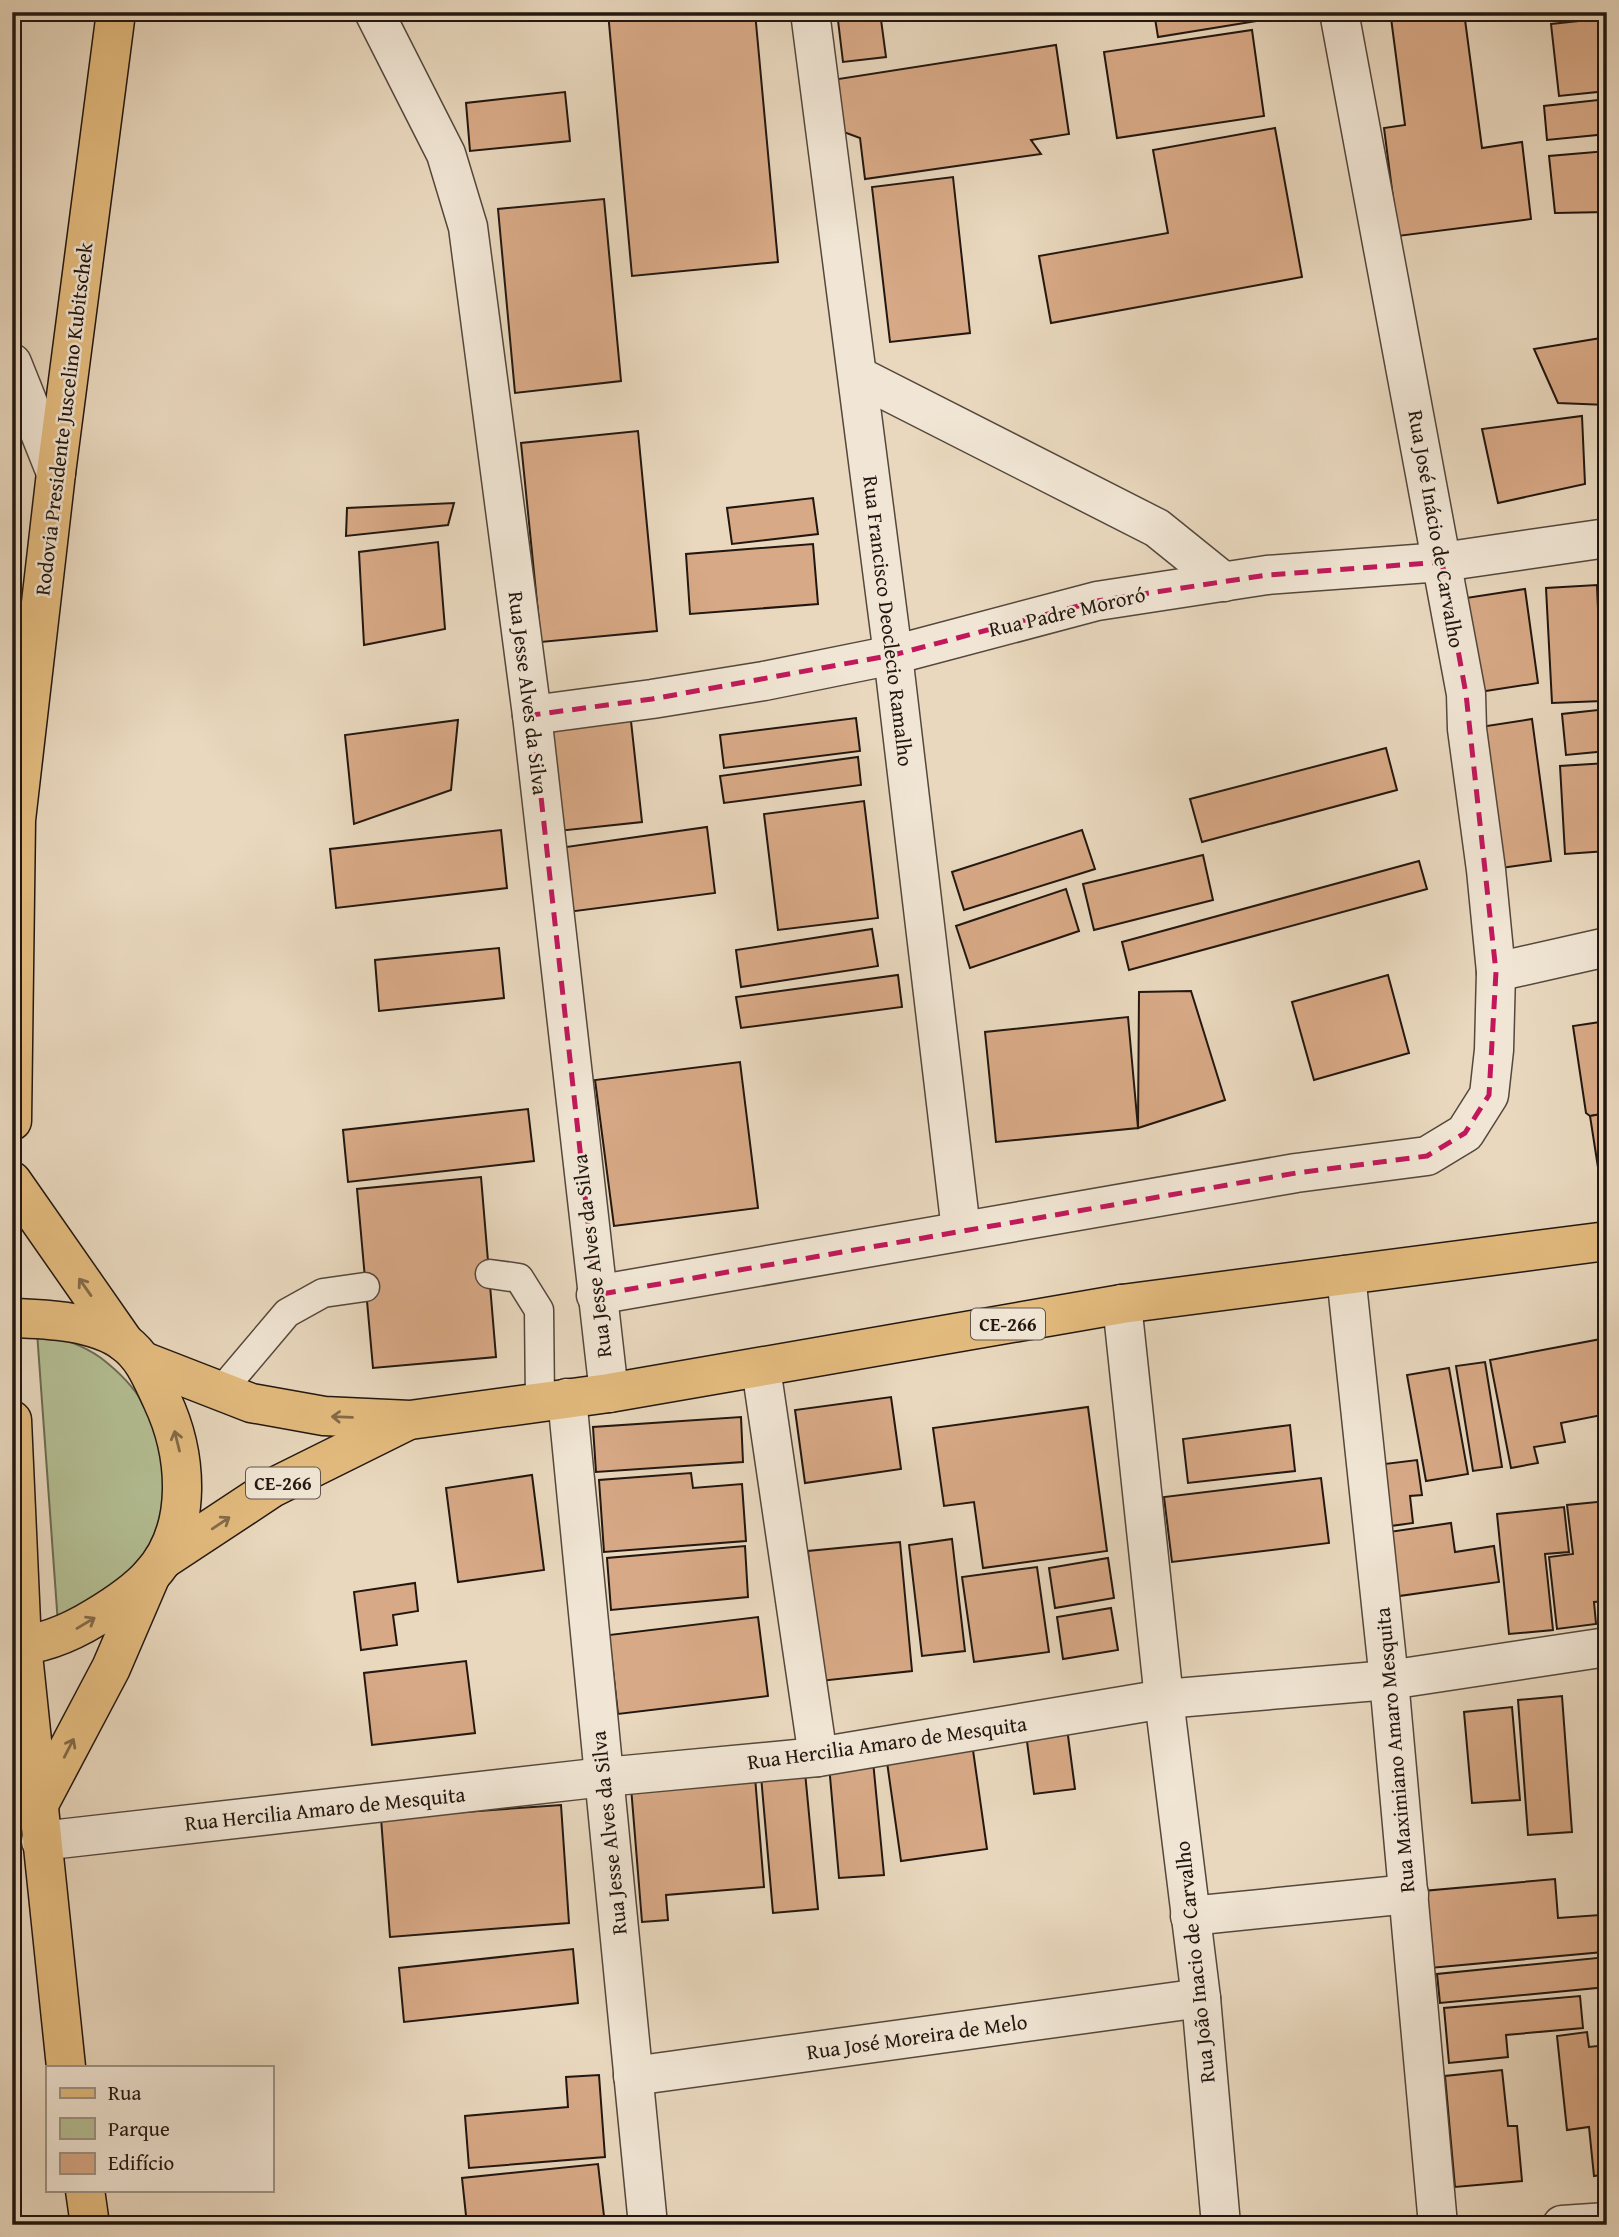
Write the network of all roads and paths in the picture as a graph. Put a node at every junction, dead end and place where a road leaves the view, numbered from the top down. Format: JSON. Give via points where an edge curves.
{"nodes":[{"id":1,"x":116,"y":12,"type":"edge"},
{"id":2,"x":374,"y":12,"type":"edge"},
{"id":3,"x":810,"y":12,"type":"edge"},
{"id":4,"x":1339,"y":12,"type":"edge"},
{"id":5,"x":12,"y":363,"type":"edge"},
{"id":6,"x":858,"y":376,"type":"junction"},
{"id":7,"x":56,"y":473,"type":"junction"},
{"id":8,"x":1607,"y":538,"type":"edge"},
{"id":9,"x":1442,"y":562,"type":"junction"},
{"id":10,"x":1224,"y":582,"type":"junction"},
{"id":11,"x":893,"y":655,"type":"junction"},
{"id":12,"x":532,"y":715,"type":"junction"},
{"id":13,"x":14,"y":820,"type":"edge"},
{"id":14,"x":1607,"y":947,"type":"edge"},
{"id":15,"x":1496,"y":972,"type":"junction"},
{"id":16,"x":12,"y":1121,"type":"edge"},
{"id":17,"x":12,"y":1181,"type":"edge"},
{"id":18,"x":961,"y":1230,"type":"junction"},
{"id":19,"x":1607,"y":1241,"type":"edge"},
{"id":20,"x":490,"y":1274,"type":"dead end"},
{"id":21,"x":1346,"y":1275,"type":"junction"},
{"id":22,"x":365,"y":1287,"type":"dead end"},
{"id":23,"x":596,"y":1295,"type":"junction"},
{"id":24,"x":1122,"y":1304,"type":"junction"},
{"id":25,"x":12,"y":1318,"type":"edge"},
{"id":26,"x":134,"y":1352,"type":"junction"},
{"id":27,"x":761,"y":1368,"type":"junction"},
{"id":28,"x":221,"y":1391,"type":"junction"},
{"id":29,"x":608,"y":1393,"type":"junction"},
{"id":30,"x":554,"y":1400,"type":"junction"},
{"id":31,"x":12,"y":1420,"type":"edge"},
{"id":32,"x":410,"y":1420,"type":"junction"},
{"id":33,"x":157,"y":1567,"type":"junction"},
{"id":34,"x":17,"y":1646,"type":"edge"},
{"id":35,"x":1607,"y":1647,"type":"edge"},
{"id":36,"x":1389,"y":1680,"type":"junction"},
{"id":37,"x":1164,"y":1699,"type":"junction"},
{"id":38,"x":818,"y":1757,"type":"junction"},
{"id":39,"x":12,"y":1774,"type":"edge"},
{"id":40,"x":604,"y":1777,"type":"junction"},
{"id":41,"x":39,"y":1825,"type":"junction"},
{"id":42,"x":1409,"y":1894,"type":"junction"},
{"id":43,"x":1190,"y":1916,"type":"junction"},
{"id":44,"x":1201,"y":1998,"type":"junction"},
{"id":45,"x":66,"y":2066,"type":"edge"},
{"id":46,"x":633,"y":2076,"type":"junction"},
{"id":47,"x":85,"y":2192,"type":"edge"},
{"id":48,"x":1607,"y":2222,"type":"edge"},
{"id":49,"x":90,"y":2225,"type":"edge"},
{"id":50,"x":648,"y":2225,"type":"edge"},
{"id":51,"x":1221,"y":2225,"type":"edge"},
{"id":52,"x":1438,"y":2225,"type":"edge"},
{"id":53,"x":1562,"y":2225,"type":"edge"}],
"edges":[{"from":1,"to":7,"type":"main road","name":"Rodovia Presidente Juscelino Kubitschek"},
{"from":2,"to":12,"type":"street","name":"Rua Jesse Alves da Silva","via":[[446,154],[468,227]]},
{"from":3,"to":6,"type":"street","name":"Rua Francisco Deoclecio Ramalho"},
{"from":4,"to":9,"type":"street","name":"Rua José Inácio de Carvalho"},
{"from":5,"to":7,"type":"street"},
{"from":6,"to":10,"type":"street","via":[[1157,528]]},
{"from":6,"to":11,"type":"street","name":"Rua Francisco Deoclecio Ramalho"},
{"from":7,"to":13,"type":"main road","name":"Rodovia Presidente Juscelino Kubitschek"},
{"from":8,"to":9,"type":"street","name":"Rua Padre Mororó"},
{"from":9,"to":10,"type":"street","name":"Rua Padre Mororó"},
{"from":9,"to":15,"type":"street","name":"Rua José Inácio de Carvalho","via":[[1466,694]]},
{"from":10,"to":11,"type":"street","name":"Rua Padre Mororó","via":[[1097,601]]},
{"from":11,"to":12,"type":"street","name":"Rua Padre Mororó","via":[[764,681]]},
{"from":11,"to":18,"type":"street","name":"Rua Francisco Deoclecio Ramalho"},
{"from":12,"to":23,"type":"street","name":"Rua Jesse Alves da Silva"},
{"from":13,"to":16,"type":"main road","name":"Rodovia Presidente Juscelino Kubitschek"},
{"from":14,"to":15,"type":"street"},
{"from":15,"to":18,"type":"street","name":"Rua José Inácio de Carvalho","via":[[1489,1095],[1465,1133],[1427,1156],[1296,1172]]},
{"from":26,"to":17,"type":"main road","one_way":true},
{"from":18,"to":23,"type":"street","name":"Rua José Inácio de Carvalho"},
{"from":19,"to":21,"type":"main road","number":"CE-266"},
{"from":20,"to":30,"type":"lane","via":[[519,1278],[540,1310]]},
{"from":21,"to":24,"type":"main road","number":"CE-266"},
{"from":21,"to":36,"type":"street","name":"Rua Maximiano Amaro Mesquita"},
{"from":22,"to":28,"type":"lane","via":[[323,1293],[287,1313]]},
{"from":23,"to":29,"type":"street","name":"Rua Jesse Alves da Silva"},
{"from":24,"to":27,"type":"main road","number":"CE-266"},
{"from":24,"to":37,"type":"street","name":"Rua João Inacio de Carvalho"},
{"from":25,"to":26,"type":"main road","via":[[89,1328]]},
{"from":26,"to":28,"type":"main road","number":"CE-266"},
{"from":33,"to":26,"type":"main road","one_way":true,"via":[[178,1525],[183,1470],[175,1431]]},
{"from":27,"to":29,"type":"main road","number":"CE-266"},
{"from":27,"to":38,"type":"street"},
{"from":32,"to":28,"type":"main road","number":"CE-266","one_way":true,"via":[[324,1416],[251,1403]]},
{"from":29,"to":30,"type":"main road","number":"CE-266"},
{"from":30,"to":32,"type":"main road","number":"CE-266"},
{"from":30,"to":40,"type":"street","name":"Rua Jesse Alves da Silva"},
{"from":31,"to":34,"type":"main road"},
{"from":33,"to":32,"type":"main road","number":"CE-266","one_way":true,"via":[[272,1488]]},
{"from":34,"to":33,"type":"main road","one_way":true,"via":[[74,1631],[113,1607]]},
{"from":41,"to":33,"type":"main road","one_way":true},
{"from":34,"to":41,"type":"main road"},
{"from":35,"to":36,"type":"street","name":"Rua Hercilia Amaro de Mesquita"},
{"from":36,"to":37,"type":"street","name":"Rua Hercilia Amaro de Mesquita"},
{"from":36,"to":42,"type":"street","name":"Rua Maximiano Amaro Mesquita"},
{"from":37,"to":38,"type":"street","name":"Rua Hercilia Amaro de Mesquita"},
{"from":37,"to":43,"type":"street","name":"Rua João Inacio de Carvalho"},
{"from":38,"to":40,"type":"street","name":"Rua Hercilia Amaro de Mesquita"},
{"from":39,"to":41,"type":"main road"},
{"from":40,"to":41,"type":"street","name":"Rua Hercilia Amaro de Mesquita"},
{"from":40,"to":46,"type":"street","name":"Rua Jesse Alves da Silva"},
{"from":41,"to":45,"type":"main road"},
{"from":42,"to":43,"type":"street"},
{"from":42,"to":52,"type":"street","name":"Rua Maximiano Amaro Mesquita"},
{"from":43,"to":44,"type":"street","name":"Rua João Inacio de Carvalho"},
{"from":44,"to":46,"type":"street","name":"Rua José Moreira de Melo"},
{"from":44,"to":51,"type":"street","name":"Rua João Inacio de Carvalho"},
{"from":46,"to":50,"type":"street","name":"Rua Jesse Alves da Silva"},
{"from":47,"to":49,"type":"main road"},
{"from":48,"to":53,"type":"street"}]}
